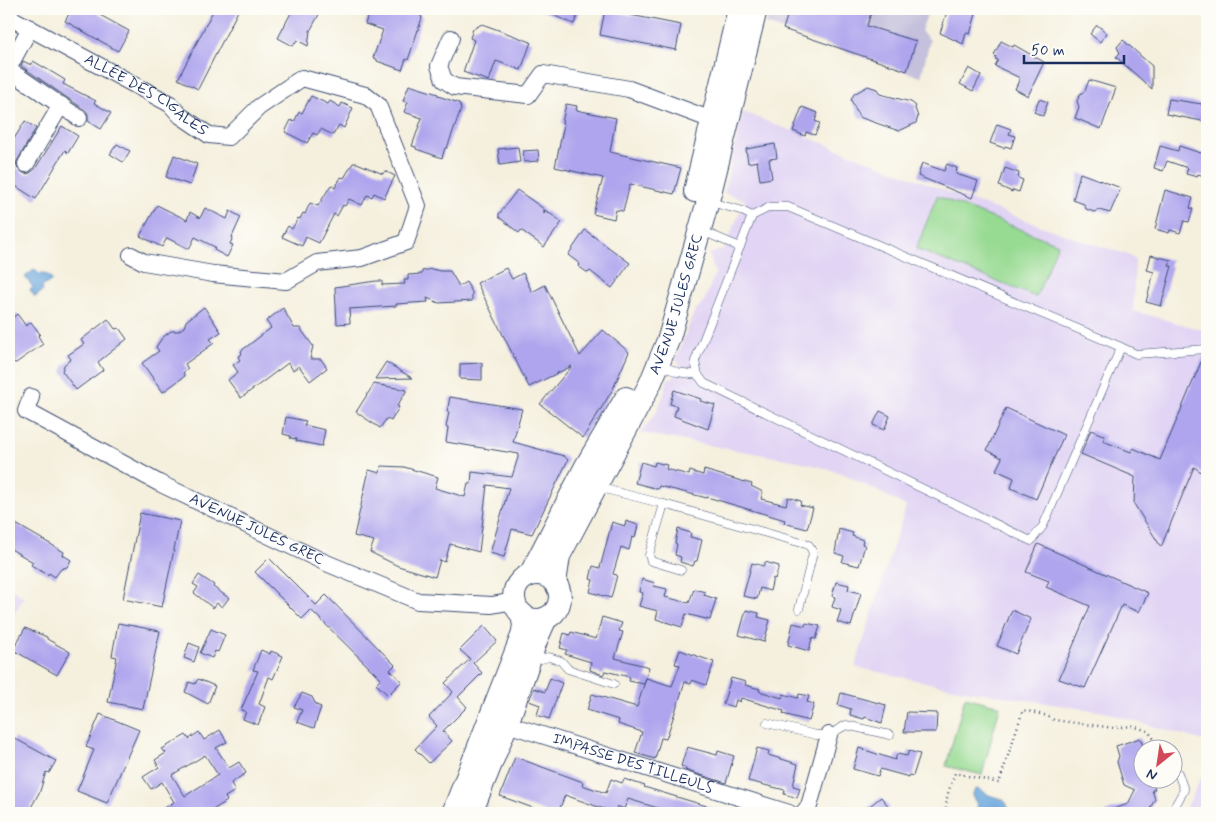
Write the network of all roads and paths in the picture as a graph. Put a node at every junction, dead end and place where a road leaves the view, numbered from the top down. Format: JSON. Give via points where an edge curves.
{"nodes":[{"id":1,"x":739,"y":9,"type":"edge"},
{"id":2,"x":756,"y":9,"type":"edge"},
{"id":3,"x":9,"y":17,"type":"edge"},
{"id":4,"x":30,"y":28,"type":"junction"},
{"id":5,"x":451,"y":38,"type":"dead end"},
{"id":6,"x":9,"y":68,"type":"edge"},
{"id":7,"x":61,"y":106,"type":"junction"},
{"id":8,"x":703,"y":116,"type":"junction"},
{"id":9,"x":79,"y":118,"type":"dead end"},
{"id":10,"x":26,"y":164,"type":"dead end"},
{"id":11,"x":708,"y":201,"type":"junction"},
{"id":12,"x":752,"y":216,"type":"junction"},
{"id":13,"x":700,"y":230,"type":"junction"},
{"id":14,"x":740,"y":247,"type":"junction"},
{"id":15,"x":131,"y":255,"type":"dead end"},
{"id":16,"x":1121,"y":347,"type":"junction"},
{"id":17,"x":1207,"y":349,"type":"edge"},
{"id":18,"x":659,"y":364,"type":"junction"},
{"id":19,"x":698,"y":375,"type":"junction"},
{"id":20,"x":30,"y":398,"type":"dead end"},
{"id":21,"x":595,"y":487,"type":"junction"},
{"id":22,"x":664,"y":504,"type":"junction"},
{"id":23,"x":681,"y":570,"type":"dead end"},
{"id":24,"x":530,"y":575,"type":"junction"},
{"id":25,"x":555,"y":583,"type":"junction"},
{"id":26,"x":518,"y":607,"type":"junction"},
{"id":27,"x":799,"y":609,"type":"dead end"},
{"id":28,"x":546,"y":618,"type":"junction"},
{"id":29,"x":530,"y":657,"type":"junction"},
{"id":30,"x":614,"y":684,"type":"dead end"},
{"id":31,"x":507,"y":724,"type":"junction"},
{"id":32,"x":767,"y":724,"type":"dead end"},
{"id":33,"x":829,"y":735,"type":"junction"},
{"id":34,"x":890,"y":735,"type":"dead end"},
{"id":35,"x":1154,"y":740,"type":"edge"},
{"id":36,"x":1184,"y":790,"type":"edge"},
{"id":37,"x":947,"y":812,"type":"edge"},
{"id":38,"x":453,"y":813,"type":"edge"},
{"id":39,"x":471,"y":813,"type":"edge"},
{"id":40,"x":789,"y":813,"type":"edge"},
{"id":41,"x":802,"y":813,"type":"edge"},
{"id":42,"x":1171,"y":813,"type":"edge"}],
"edges":[{"from":1,"to":8,"type":"street","name":"AVENUE JULES GREC"},
{"from":2,"to":11,"type":"street","name":"AVENUE JULES GREC"},
{"from":3,"to":4,"type":"street","name":"ALLÉE DES CIGALES"},
{"from":4,"to":6,"type":"street"},
{"from":4,"to":15,"type":"street","name":"ALLÉE DES CIGALES","via":[[170,104],[181,116],[209,135],[229,137],[259,107],[302,78],[365,95],[378,105],[418,206],[406,242],[362,258],[317,263],[286,281],[213,274],[144,262]]},
{"from":5,"to":8,"type":"street","via":[[439,66],[444,80],[455,87],[528,95],[543,74],[629,89]]},
{"from":6,"to":7,"type":"street"},
{"from":7,"to":9,"type":"street"},
{"from":7,"to":10,"type":"street"},
{"from":8,"to":24,"type":"street","name":"AVENUE JULES GREC","via":[[676,266],[646,354],[625,400],[582,473]]},
{"from":11,"to":12,"type":"lane"},
{"from":11,"to":13,"type":"street","name":"AVENUE JULES GREC"},
{"from":12,"to":14,"type":"lane"},
{"from":12,"to":16,"type":"lane","via":[[770,207],[788,207]]},
{"from":13,"to":14,"type":"lane"},
{"from":13,"to":18,"type":"street","name":"AVENUE JULES GREC"},
{"from":14,"to":19,"type":"lane","via":[[695,361]]},
{"from":16,"to":17,"type":"lane","via":[[1136,354]]},
{"from":16,"to":19,"type":"lane","via":[[1043,526],[1031,541],[704,382]]},
{"from":18,"to":19,"type":"lane","via":[[677,372]]},
{"from":18,"to":21,"type":"street","name":"AVENUE JULES GREC"},
{"from":20,"to":26,"type":"street","name":"AVENUE JULES GREC","via":[[26,411],[159,483],[324,562],[418,601]]},
{"from":21,"to":22,"type":"lane"},
{"from":21,"to":25,"type":"street","name":"AVENUE JULES GREC","via":[[559,556]]},
{"from":22,"to":23,"type":"lane","via":[[649,555],[651,561]]},
{"from":22,"to":27,"type":"lane","via":[[809,545],[813,554]]},
{"from":24,"to":25,"type":"street","via":[[539,574]]},
{"from":24,"to":26,"type":"street","via":[[517,585],[514,593]]},
{"from":25,"to":28,"type":"street","via":[[559,590],[558,606]]},
{"from":26,"to":28,"type":"street","via":[[529,619]]},
{"from":26,"to":38,"type":"street","via":[[524,626],[522,636]]},
{"from":28,"to":29,"type":"street"},
{"from":29,"to":30,"type":"lane","via":[[560,660],[568,669]]},
{"from":29,"to":31,"type":"street"},
{"from":31,"to":39,"type":"street"},
{"from":31,"to":40,"type":"street","name":"IMPASSE DES TILLEULS"},
{"from":32,"to":33,"type":"lane"},
{"from":33,"to":34,"type":"lane","via":[[846,725]]},
{"from":33,"to":41,"type":"street","via":[[809,806]]},
{"from":35,"to":37,"type":"path","via":[[1148,731],[1132,726],[1114,728],[1054,720],[1023,710],[999,783],[955,773],[947,798]]},
{"from":36,"to":42,"type":"lane"}]}
